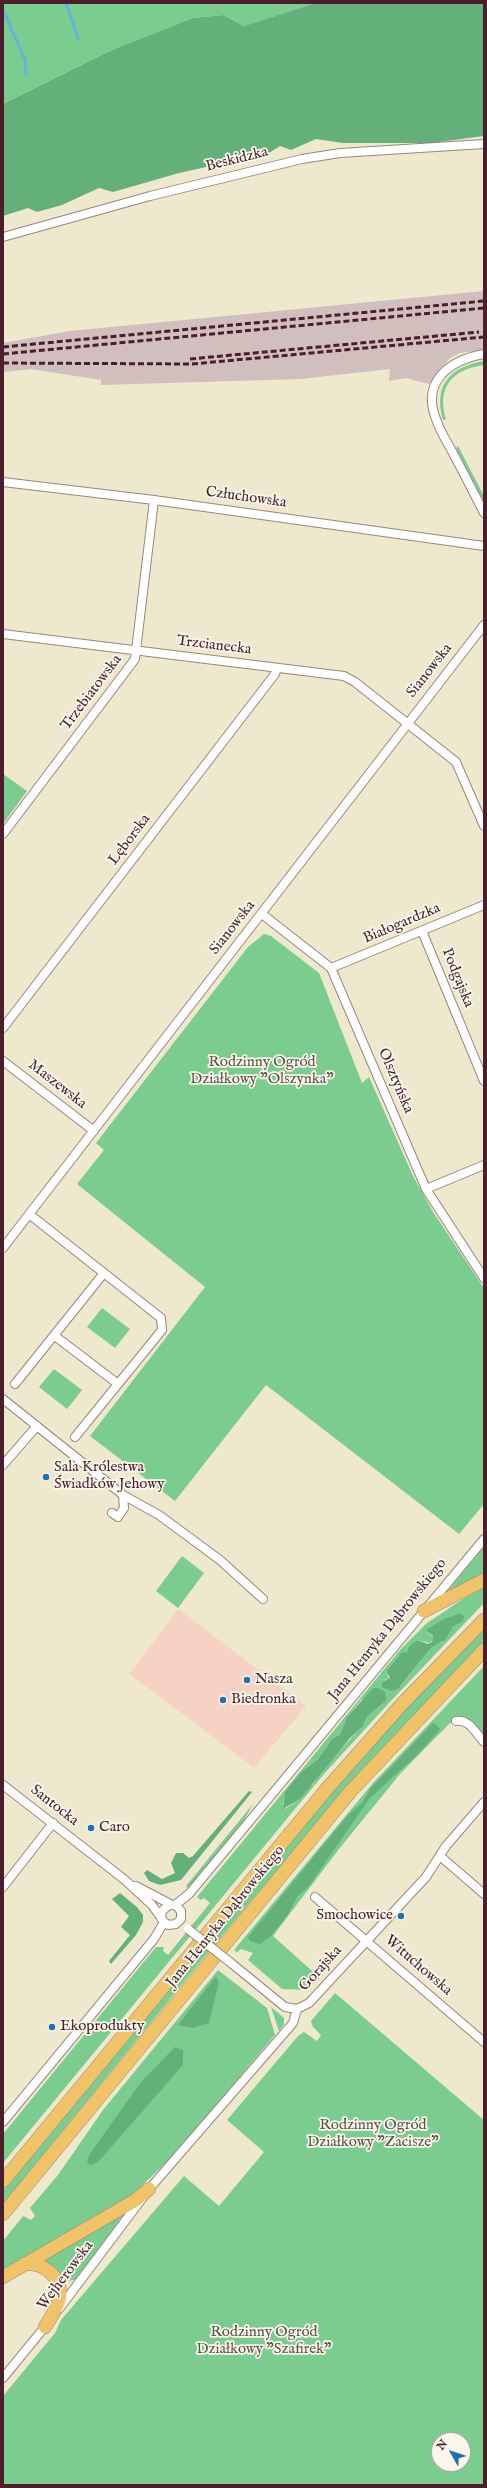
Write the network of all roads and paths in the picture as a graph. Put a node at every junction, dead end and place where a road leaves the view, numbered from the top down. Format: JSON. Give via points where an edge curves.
{"nodes":[{"id":1,"x":484,"y":144,"type":"edge"},
{"id":2,"x":3,"y":236,"type":"edge"},
{"id":3,"x":484,"y":354,"type":"edge"},
{"id":4,"x":3,"y":482,"type":"edge"},
{"id":5,"x":154,"y":500,"type":"junction"},
{"id":6,"x":484,"y":513,"type":"edge"},
{"id":7,"x":484,"y":546,"type":"edge"},
{"id":8,"x":484,"y":625,"type":"edge"},
{"id":9,"x":3,"y":634,"type":"edge"},
{"id":10,"x":136,"y":650,"type":"junction"},
{"id":11,"x":277,"y":668,"type":"junction"},
{"id":12,"x":407,"y":723,"type":"junction"},
{"id":13,"x":484,"y":826,"type":"edge"},
{"id":14,"x":3,"y":834,"type":"edge"},
{"id":15,"x":484,"y":905,"type":"edge"},
{"id":16,"x":262,"y":914,"type":"junction"},
{"id":17,"x":422,"y":930,"type":"junction"},
{"id":18,"x":331,"y":968,"type":"junction"},
{"id":19,"x":3,"y":1028,"type":"edge"},
{"id":20,"x":3,"y":1061,"type":"edge"},
{"id":21,"x":484,"y":1081,"type":"edge"},
{"id":22,"x":94,"y":1131,"type":"junction"},
{"id":23,"x":484,"y":1165,"type":"edge"},
{"id":24,"x":426,"y":1189,"type":"junction"},
{"id":25,"x":29,"y":1214,"type":"junction"},
{"id":26,"x":3,"y":1248,"type":"edge"},
{"id":27,"x":104,"y":1273,"type":"junction"},
{"id":28,"x":484,"y":1278,"type":"edge"},
{"id":29,"x":55,"y":1336,"type":"junction"},
{"id":30,"x":15,"y":1384,"type":"dead end"},
{"id":31,"x":118,"y":1384,"type":"junction"},
{"id":32,"x":3,"y":1399,"type":"edge"},
{"id":33,"x":36,"y":1426,"type":"junction"},
{"id":34,"x":75,"y":1437,"type":"dead end"},
{"id":35,"x":3,"y":1465,"type":"edge"},
{"id":36,"x":123,"y":1495,"type":"junction"},
{"id":37,"x":112,"y":1513,"type":"dead end"},
{"id":38,"x":484,"y":1539,"type":"edge"},
{"id":39,"x":484,"y":1580,"type":"edge"},
{"id":40,"x":263,"y":1599,"type":"dead end"},
{"id":41,"x":424,"y":1611,"type":"junction"},
{"id":42,"x":484,"y":1620,"type":"edge"},
{"id":43,"x":484,"y":1650,"type":"edge"},
{"id":44,"x":456,"y":1721,"type":"dead end"},
{"id":45,"x":484,"y":1742,"type":"edge"},
{"id":46,"x":3,"y":1785,"type":"edge"},
{"id":47,"x":484,"y":1802,"type":"edge"},
{"id":48,"x":53,"y":1823,"type":"junction"},
{"id":49,"x":440,"y":1856,"type":"junction"},
{"id":50,"x":125,"y":1880,"type":"junction"},
{"id":51,"x":3,"y":1887,"type":"edge"},
{"id":52,"x":484,"y":1894,"type":"edge"},
{"id":53,"x":315,"y":1897,"type":"dead end"},
{"id":54,"x":173,"y":1905,"type":"junction"},
{"id":55,"x":163,"y":1920,"type":"junction"},
{"id":56,"x":179,"y":1922,"type":"junction"},
{"id":57,"x":367,"y":1940,"type":"junction"},
{"id":58,"x":297,"y":2009,"type":"junction"},
{"id":59,"x":484,"y":2042,"type":"edge"},
{"id":60,"x":3,"y":2122,"type":"edge"},
{"id":61,"x":3,"y":2181,"type":"edge"},
{"id":62,"x":149,"y":2188,"type":"junction"},
{"id":63,"x":3,"y":2214,"type":"edge"},
{"id":64,"x":24,"y":2264,"type":"junction"},
{"id":65,"x":3,"y":2277,"type":"edge"},
{"id":66,"x":45,"y":2328,"type":"junction"},
{"id":67,"x":3,"y":2378,"type":"edge"}],
"edges":[{"from":1,"to":2,"type":"street","name":"Beskidzka","via":[[340,153],[302,159],[157,194]]},
{"from":3,"to":6,"type":"street","via":[[463,359],[448,367],[436,384],[433,397],[436,419]]},
{"from":4,"to":5,"type":"street","name":"Człuchowska"},
{"from":5,"to":7,"type":"street","name":"Człuchowska"},
{"from":5,"to":10,"type":"street","name":"Trzebiatowska"},
{"from":8,"to":12,"type":"street","name":"Sianowska"},
{"from":9,"to":10,"type":"street","name":"Trzcianecka"},
{"from":10,"to":11,"type":"street","name":"Trzcianecka"},
{"from":10,"to":14,"type":"street","name":"Trzebiatowska","via":[[135,659]]},
{"from":11,"to":12,"type":"street","name":"Trzcianecka","via":[[344,676]]},
{"from":11,"to":19,"type":"street","name":"Lęborska","via":[[275,674]]},
{"from":12,"to":13,"type":"street","name":"Trzcianecka","via":[[456,762]]},
{"from":12,"to":16,"type":"street","name":"Sianowska"},
{"from":15,"to":17,"type":"street","name":"Białogardzka"},
{"from":16,"to":18,"type":"street","name":"Olsztyńska"},
{"from":16,"to":22,"type":"street","name":"Sianowska"},
{"from":17,"to":18,"type":"street","name":"Białogardzka"},
{"from":17,"to":21,"type":"street","name":"Podgajska"},
{"from":18,"to":24,"type":"street","name":"Olsztyńska"},
{"from":20,"to":22,"type":"street","name":"Maszewska"},
{"from":22,"to":25,"type":"street","name":"Sianowska"},
{"from":23,"to":24,"type":"street"},
{"from":24,"to":28,"type":"street","name":"Olsztyńska"},
{"from":25,"to":26,"type":"street","name":"Sianowska"},
{"from":25,"to":27,"type":"street"},
{"from":27,"to":29,"type":"street"},
{"from":27,"to":31,"type":"street","via":[[161,1318],[163,1324],[162,1330]]},
{"from":29,"to":30,"type":"street"},
{"from":29,"to":31,"type":"street"},
{"from":31,"to":34,"type":"street"},
{"from":32,"to":33,"type":"street"},
{"from":33,"to":35,"type":"street"},
{"from":33,"to":36,"type":"street"},
{"from":36,"to":37,"type":"street","via":[[124,1508],[118,1517]]},
{"from":36,"to":40,"type":"street","via":[[159,1515],[220,1560]]},
{"from":38,"to":41,"type":"street","name":"Jana Henryka Dąbrowskiego"},
{"from":39,"to":41,"type":"main road"},
{"from":41,"to":54,"type":"street","name":"Jana Henryka Dąbrowskiego","via":[[189,1894]]},
{"from":42,"to":61,"type":"main road","name":"Jana Henryka Dąbrowskiego","via":[[402,1704],[325,1791]]},
{"from":43,"to":63,"type":"main road","name":"Jana Henryka Dąbrowskiego","via":[[350,1792]]},
{"from":44,"to":45,"type":"street","via":[[462,1720],[467,1723]]},
{"from":46,"to":48,"type":"street","name":"Santocka"},
{"from":47,"to":49,"type":"street","name":"Gorajska"},
{"from":48,"to":50,"type":"street","name":"Santocka"},
{"from":48,"to":51,"type":"street"},
{"from":49,"to":52,"type":"street"},
{"from":49,"to":57,"type":"street","name":"Gorajska","via":[[426,1877]]},
{"from":50,"to":54,"type":"street","name":"Santocka"},
{"from":50,"to":55,"type":"street","name":"Santocka"},
{"from":53,"to":57,"type":"street","name":"Wituchowska"},
{"from":54,"to":55,"type":"street","via":[[163,1908]]},
{"from":54,"to":56,"type":"street","via":[[181,1911]]},
{"from":55,"to":56,"type":"street","via":[[172,1925]]},
{"from":55,"to":60,"type":"street","via":[[154,1939]]},
{"from":56,"to":58,"type":"street","bridge":true,"via":[[285,2007]]},
{"from":57,"to":58,"type":"street","name":"Gorajska","via":[[316,1998]]},
{"from":57,"to":59,"type":"street","name":"Wituchowska"},
{"from":58,"to":62,"type":"street","name":"Gorajska","via":[[294,2024]]},
{"from":62,"to":64,"type":"main road","via":[[134,2201]]},
{"from":62,"to":66,"type":"street","name":"Wejherowska"},
{"from":64,"to":65,"type":"main road"},
{"from":64,"to":66,"type":"main road","via":[[32,2263],[45,2268],[57,2283],[58,2301]]},
{"from":66,"to":67,"type":"street","name":"Wejherowska"}]}
